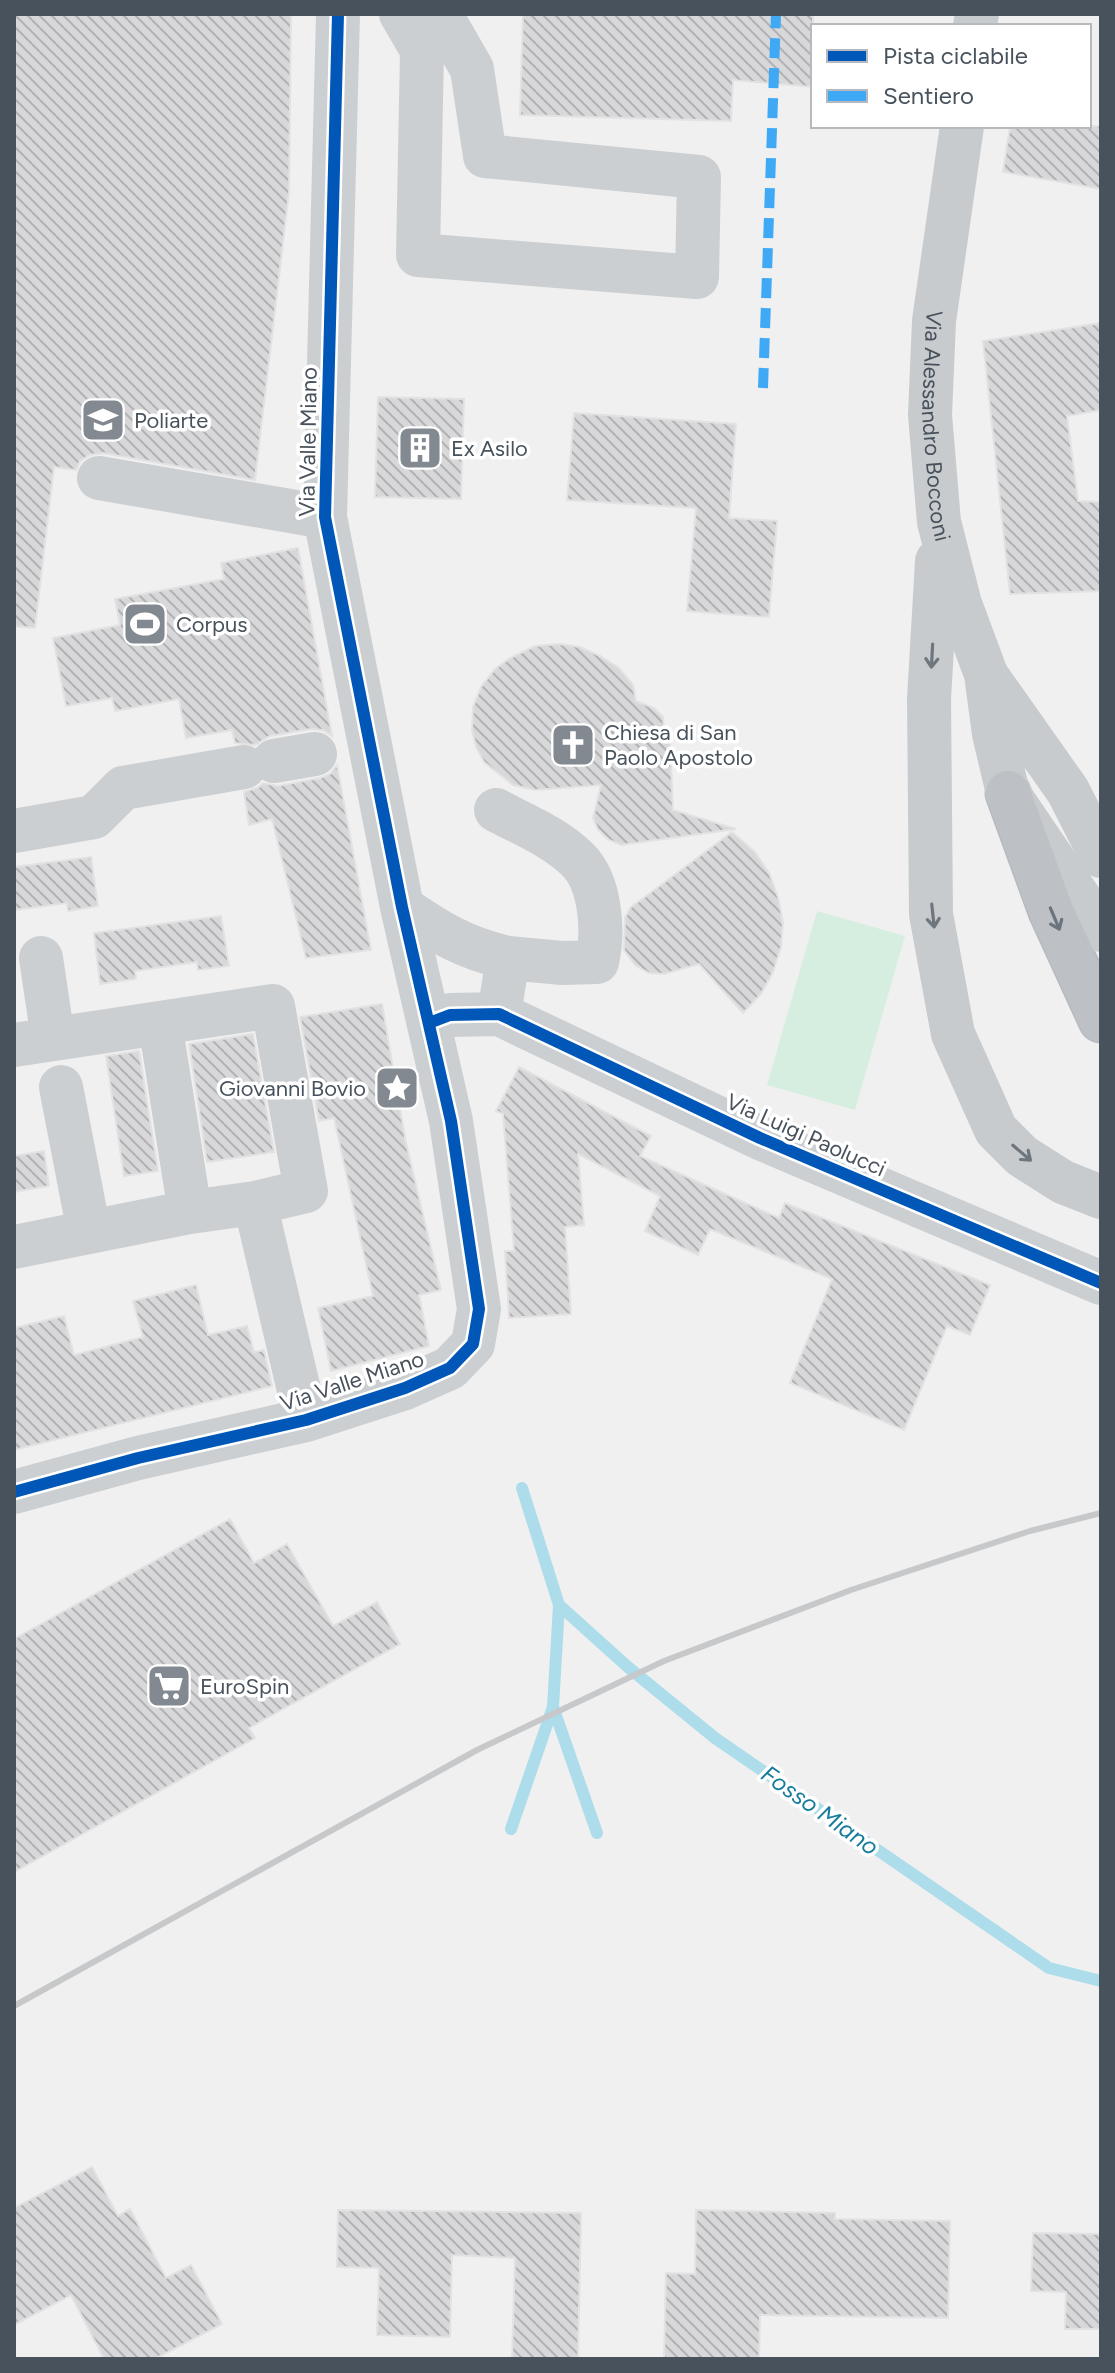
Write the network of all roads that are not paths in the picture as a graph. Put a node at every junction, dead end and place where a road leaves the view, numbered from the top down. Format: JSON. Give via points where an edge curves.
{"nodes":[{"id":1,"x":338,"y":14,"type":"edge"},
{"id":2,"x":404,"y":14,"type":"edge"},
{"id":3,"x":962,"y":128,"type":"edge"},
{"id":4,"x":99,"y":478,"type":"dead end"},
{"id":5,"x":325,"y":517,"type":"junction"},
{"id":6,"x":939,"y":522,"type":"junction"},
{"id":7,"x":986,"y":674,"type":"junction"},
{"id":8,"x":308,"y":755,"type":"junction"},
{"id":9,"x":1068,"y":791,"type":"junction"},
{"id":10,"x":1008,"y":793,"type":"junction"},
{"id":11,"x":496,"y":810,"type":"dead end"},
{"id":12,"x":14,"y":831,"type":"edge"},
{"id":13,"x":1101,"y":831,"type":"edge"},
{"id":14,"x":1101,"y":856,"type":"edge"},
{"id":15,"x":402,"y":907,"type":"junction"},
{"id":16,"x":1101,"y":930,"type":"edge"},
{"id":17,"x":41,"y":958,"type":"dead end"},
{"id":18,"x":508,"y":958,"type":"junction"},
{"id":19,"x":499,"y":1014,"type":"junction"},
{"id":20,"x":1101,"y":1020,"type":"edge"},
{"id":21,"x":429,"y":1023,"type":"junction"},
{"id":22,"x":34,"y":1042,"type":"edge"},
{"id":23,"x":163,"y":1042,"type":"dead end"},
{"id":24,"x":61,"y":1087,"type":"dead end"},
{"id":25,"x":1101,"y":1197,"type":"edge"},
{"id":26,"x":255,"y":1203,"type":"junction"},
{"id":27,"x":190,"y":1212,"type":"junction"},
{"id":28,"x":89,"y":1232,"type":"junction"},
{"id":29,"x":14,"y":1247,"type":"edge"},
{"id":30,"x":1101,"y":1283,"type":"edge"},
{"id":31,"x":306,"y":1420,"type":"junction"},
{"id":32,"x":14,"y":1492,"type":"edge"}],
"edges":[{"from":1,"to":5,"type":"street","name":"Via Valle Miano"},
{"from":2,"to":2,"type":"street","via":[[422,50],[418,255],[697,277],[699,177],[485,156],[472,69],[465,56],[449,29]]},
{"from":3,"to":6,"type":"main road","name":"Via Alessandro Bocconi","via":[[934,321],[930,415]]},
{"from":4,"to":5,"type":"street"},
{"from":5,"to":8,"type":"street","name":"Via Valle Miano"},
{"from":6,"to":7,"type":"main road","name":"Via Alessandro Bocconi","via":[[960,604]]},
{"from":6,"to":25,"type":"main road","one_way":true,"via":[[929,699],[931,914],[953,1034],[996,1130],[1022,1156],[1063,1182]]},
{"from":7,"to":9,"type":"main road","name":"Via Alessandro Bocconi"},
{"from":7,"to":10,"type":"main road","name":"Via Alessandro Bocconi"},
{"from":8,"to":12,"type":"street","via":[[123,788],[94,817]]},
{"from":8,"to":15,"type":"street","name":"Via Valle Miano","via":[[394,865]]},
{"from":9,"to":13,"type":"main road"},
{"from":9,"to":14,"type":"main road","name":"Via Alessandro Bocconi"},
{"from":10,"to":16,"type":"main road"},
{"from":10,"to":20,"type":"highway","one_way":true,"via":[[1051,911]]},
{"from":11,"to":18,"type":"street","via":[[551,839],[580,862],[599,900],[602,942],[597,962]]},
{"from":15,"to":18,"type":"street","via":[[476,951]]},
{"from":15,"to":21,"type":"street","name":"Via Valle Miano"},
{"from":17,"to":22,"type":"street"},
{"from":18,"to":19,"type":"street"},
{"from":19,"to":21,"type":"street","via":[[450,1015]]},
{"from":19,"to":30,"type":"street","name":"Via Luigi Paolucci","via":[[760,1138]]},
{"from":21,"to":31,"type":"street","name":"Via Valle Miano","via":[[451,1121],[479,1309],[473,1344],[450,1368]]},
{"from":22,"to":26,"type":"street","via":[[273,1006],[306,1191]]},
{"from":23,"to":27,"type":"street"},
{"from":24,"to":28,"type":"street"},
{"from":26,"to":27,"type":"street"},
{"from":26,"to":31,"type":"street"},
{"from":27,"to":28,"type":"street"},
{"from":28,"to":29,"type":"street"},
{"from":31,"to":32,"type":"street","name":"Via Valle Miano"}]}
